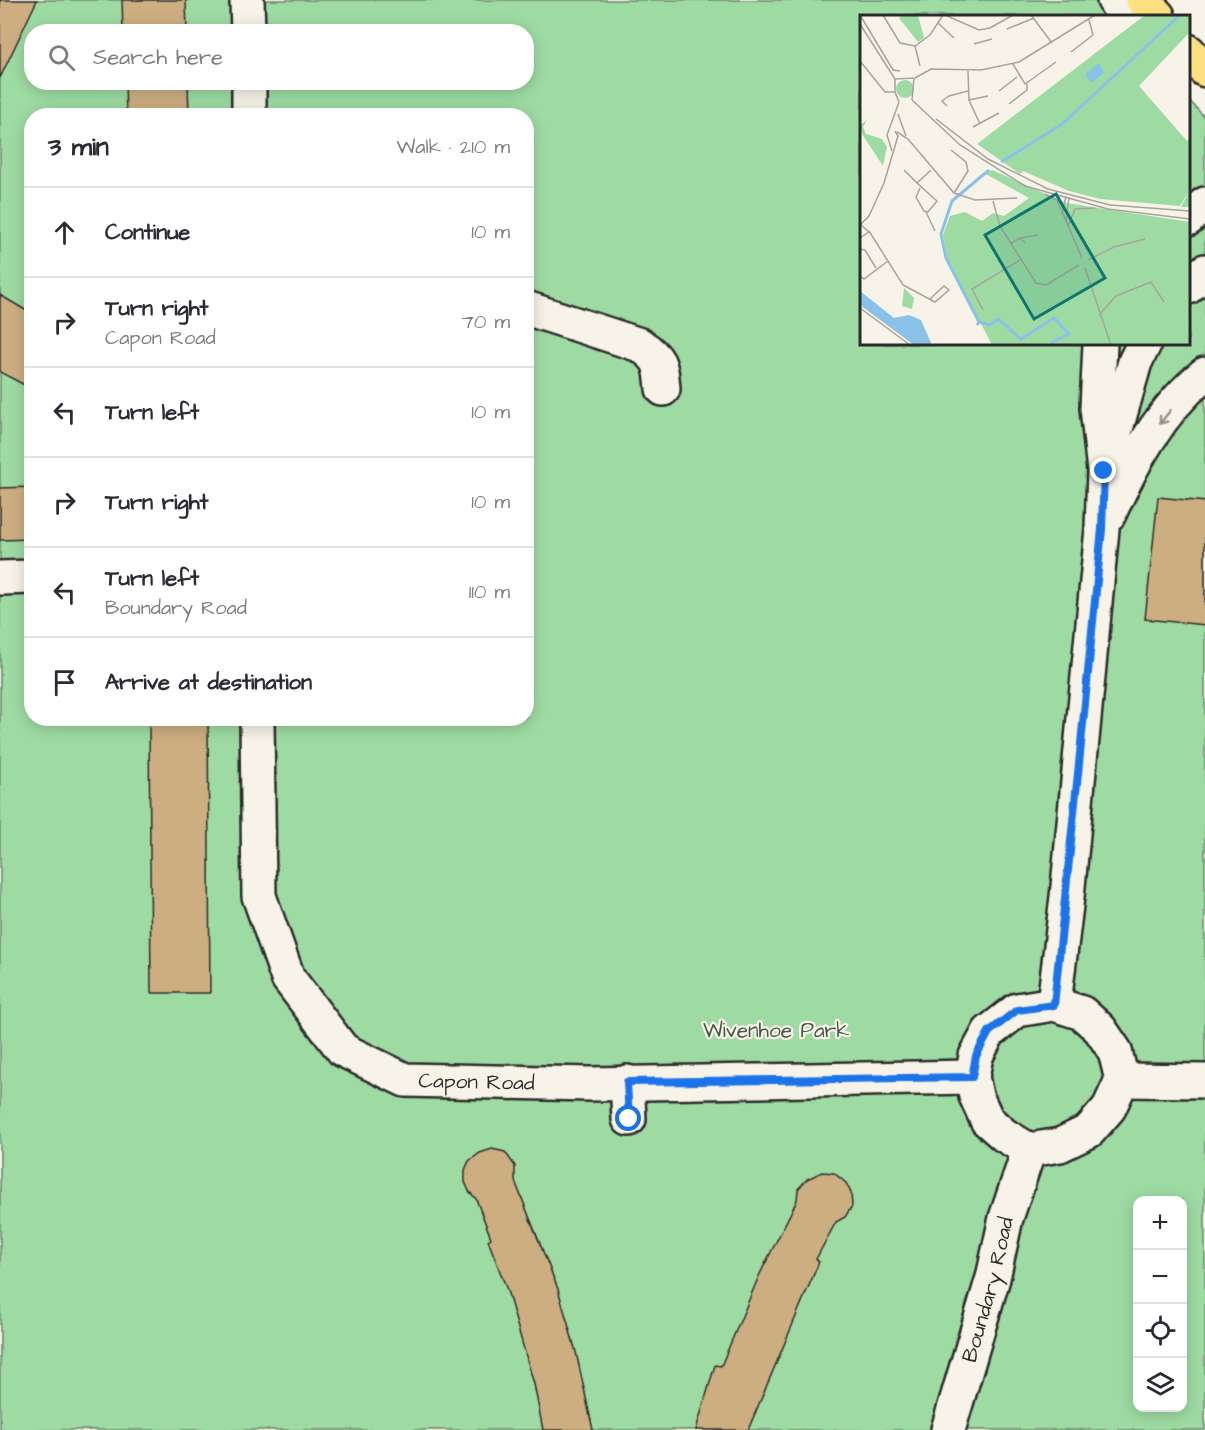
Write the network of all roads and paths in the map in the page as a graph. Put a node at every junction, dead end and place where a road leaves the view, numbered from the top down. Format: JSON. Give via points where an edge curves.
{"nodes":[{"id":1,"x":247,"y":0,"type":"edge"},
{"id":2,"x":1114,"y":0,"type":"edge"},
{"id":3,"x":1143,"y":0,"type":"edge"},
{"id":4,"x":1123,"y":15,"type":"edge"},
{"id":5,"x":1157,"y":15,"type":"edge"},
{"id":6,"x":248,"y":24,"type":"edge"},
{"id":7,"x":1190,"y":53,"type":"edge"},
{"id":8,"x":1205,"y":70,"type":"edge"},
{"id":9,"x":249,"y":90,"type":"edge"},
{"id":10,"x":249,"y":108,"type":"edge"},
{"id":11,"x":1205,"y":204,"type":"edge"},
{"id":12,"x":1190,"y":217,"type":"edge"},
{"id":13,"x":1205,"y":271,"type":"edge"},
{"id":14,"x":1190,"y":285,"type":"edge"},
{"id":15,"x":534,"y":311,"type":"edge"},
{"id":16,"x":1100,"y":345,"type":"edge"},
{"id":17,"x":1114,"y":345,"type":"edge"},
{"id":18,"x":1144,"y":345,"type":"edge"},
{"id":19,"x":1205,"y":374,"type":"edge"},
{"id":20,"x":663,"y":389,"type":"dead end"},
{"id":21,"x":1097,"y":408,"type":"junction"},
{"id":22,"x":1104,"y":471,"type":"junction"},
{"id":23,"x":1102,"y":529,"type":"junction"},
{"id":24,"x":24,"y":577,"type":"edge"},
{"id":25,"x":0,"y":578,"type":"edge"},
{"id":26,"x":257,"y":726,"type":"edge"},
{"id":27,"x":1054,"y":1005,"type":"junction"},
{"id":28,"x":972,"y":1077,"type":"junction"},
{"id":29,"x":1122,"y":1080,"type":"junction"},
{"id":30,"x":1205,"y":1081,"type":"edge"},
{"id":31,"x":627,"y":1082,"type":"junction"},
{"id":32,"x":629,"y":1119,"type":"dead end"},
{"id":33,"x":1029,"y":1150,"type":"junction"},
{"id":34,"x":948,"y":1430,"type":"edge"}],
"edges":[{"from":1,"to":6,"type":"street"},
{"from":2,"to":4,"type":"street"},
{"from":3,"to":5,"type":"main road"},
{"from":7,"to":8,"type":"main road"},
{"from":9,"to":10,"type":"street"},
{"from":11,"to":12,"type":"street"},
{"from":13,"to":14,"type":"street"},
{"from":15,"to":20,"type":"street","via":[[640,345],[653,353],[661,365]]},
{"from":16,"to":21,"type":"street"},
{"from":17,"to":21,"type":"street"},
{"from":18,"to":22,"type":"street"},
{"from":19,"to":23,"type":"street","one_way":true,"via":[[1168,412],[1145,444]]},
{"from":21,"to":22,"type":"street"},
{"from":22,"to":23,"type":"street"},
{"from":23,"to":27,"type":"street"},
{"from":24,"to":25,"type":"street"},
{"from":26,"to":31,"type":"street","name":"Capon Road","via":[[259,896],[288,978],[343,1050],[405,1080]]},
{"from":27,"to":28,"type":"street","via":[[1017,1010],[989,1032],[976,1056]]},
{"from":27,"to":29,"type":"street","via":[[1082,1013],[1100,1029],[1115,1051]]},
{"from":28,"to":31,"type":"street","name":"Capon Road"},
{"from":28,"to":33,"type":"street","via":[[987,1120]]},
{"from":29,"to":30,"type":"street"},
{"from":29,"to":33,"type":"street","via":[[1109,1108],[1089,1131],[1060,1145]]},
{"from":31,"to":32,"type":"street"},
{"from":33,"to":34,"type":"street","name":"Boundary Road","via":[[1006,1218],[993,1278]]}]}
